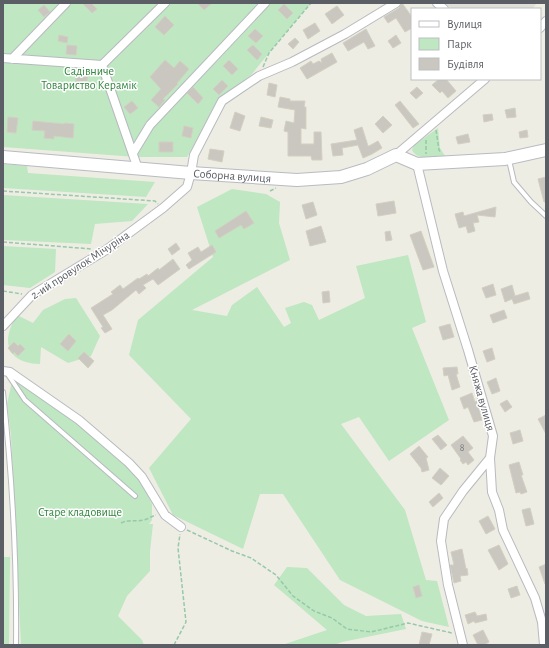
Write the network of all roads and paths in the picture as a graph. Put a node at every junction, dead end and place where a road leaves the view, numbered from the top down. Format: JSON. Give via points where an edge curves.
{"nodes":[{"id":1,"x":66,"y":3,"type":"edge"},
{"id":2,"x":165,"y":3,"type":"edge"},
{"id":3,"x":265,"y":3,"type":"edge"},
{"id":4,"x":311,"y":3,"type":"edge"},
{"id":5,"x":396,"y":3,"type":"edge"},
{"id":6,"x":3,"y":58,"type":"edge"},
{"id":7,"x":12,"y":59,"type":"junction"},
{"id":8,"x":102,"y":64,"type":"junction"},
{"id":9,"x":259,"y":76,"type":"junction"},
{"id":10,"x":484,"y":80,"type":"edge"},
{"id":11,"x":436,"y":127,"type":"dead end"},
{"id":12,"x":426,"y":136,"type":"dead end"},
{"id":13,"x":546,"y":150,"type":"edge"},
{"id":14,"x":132,"y":153,"type":"junction"},
{"id":15,"x":396,"y":155,"type":"junction"},
{"id":16,"x":3,"y":157,"type":"edge"},
{"id":17,"x":509,"y":158,"type":"junction"},
{"id":18,"x":448,"y":162,"type":"junction"},
{"id":19,"x":423,"y":163,"type":"junction"},
{"id":20,"x":138,"y":169,"type":"junction"},
{"id":21,"x":191,"y":173,"type":"junction"},
{"id":22,"x":3,"y":191,"type":"edge"},
{"id":23,"x":163,"y":208,"type":"junction"},
{"id":24,"x":546,"y":216,"type":"edge"},
{"id":25,"x":3,"y":242,"type":"edge"},
{"id":26,"x":106,"y":250,"type":"junction"},
{"id":27,"x":3,"y":291,"type":"edge"},
{"id":28,"x":32,"y":295,"type":"junction"},
{"id":29,"x":3,"y":326,"type":"edge"},
{"id":30,"x":4,"y":371,"type":"edge"},
{"id":31,"x":3,"y":392,"type":"edge"},
{"id":32,"x":490,"y":458,"type":"junction"},
{"id":33,"x":135,"y":496,"type":"dead end"},
{"id":34,"x":163,"y":512,"type":"junction"},
{"id":35,"x":122,"y":523,"type":"dead end"},
{"id":36,"x":181,"y":527,"type":"junction"},
{"id":37,"x":460,"y":635,"type":"junction"},
{"id":38,"x":16,"y":645,"type":"edge"},
{"id":39,"x":174,"y":645,"type":"edge"},
{"id":40,"x":463,"y":645,"type":"edge"},
{"id":41,"x":544,"y":645,"type":"edge"}],
"edges":[{"from":1,"to":7,"type":"street"},
{"from":2,"to":8,"type":"street"},
{"from":3,"to":14,"type":"street","via":[[150,125]]},
{"from":4,"to":9,"type":"path","via":[[269,53]]},
{"from":5,"to":9,"type":"street","name":"Соборна вулиця","via":[[345,34]]},
{"from":6,"to":7,"type":"street"},
{"from":7,"to":8,"type":"street"},
{"from":8,"to":14,"type":"street"},
{"from":9,"to":21,"type":"street","name":"Соборна вулиця","via":[[222,102],[194,155]]},
{"from":10,"to":15,"type":"street"},
{"from":11,"to":18,"type":"path","via":[[438,150]]},
{"from":12,"to":19,"type":"path"},
{"from":13,"to":17,"type":"main road"},
{"from":14,"to":20,"type":"street"},
{"from":15,"to":19,"type":"main road"},
{"from":15,"to":21,"type":"main road","name":"Соборна вулиця","via":[[367,169],[341,177],[297,180]]},
{"from":16,"to":20,"type":"main road"},
{"from":17,"to":18,"type":"main road"},
{"from":17,"to":24,"type":"lane","via":[[514,182]]},
{"from":18,"to":19,"type":"main road"},
{"from":19,"to":32,"type":"street","name":"Княжа вулиця","via":[[443,271],[493,436]]},
{"from":20,"to":21,"type":"main road"},
{"from":21,"to":23,"type":"street","name":"2-ий провулок Мічуріна","via":[[187,186]]},
{"from":22,"to":23,"type":"path","via":[[155,201]]},
{"from":23,"to":26,"type":"street","name":"2-ий провулок Мічуріна"},
{"from":25,"to":26,"type":"path"},
{"from":26,"to":28,"type":"street","name":"2-ий провулок Мічуріна"},
{"from":27,"to":28,"type":"path"},
{"from":28,"to":29,"type":"street","name":"2-ий провулок Мічуріна"},
{"from":30,"to":33,"type":"lane","via":[[25,400]]},
{"from":30,"to":34,"type":"street","via":[[10,372],[49,398],[121,455],[142,477]]},
{"from":31,"to":38,"type":"lane","via":[[13,533]]},
{"from":32,"to":37,"type":"street","via":[[444,519],[441,541]]},
{"from":32,"to":41,"type":"street","name":"Княжа вулиця","via":[[492,492],[503,530],[535,598],[542,622]]},
{"from":34,"to":35,"type":"path","via":[[145,520],[127,520]]},
{"from":34,"to":36,"type":"street"},
{"from":36,"to":37,"type":"path","via":[[251,558],[276,575],[294,596],[347,629],[371,632],[408,623]]},
{"from":36,"to":39,"type":"path","via":[[178,548],[186,622]]},
{"from":37,"to":40,"type":"street"}]}
